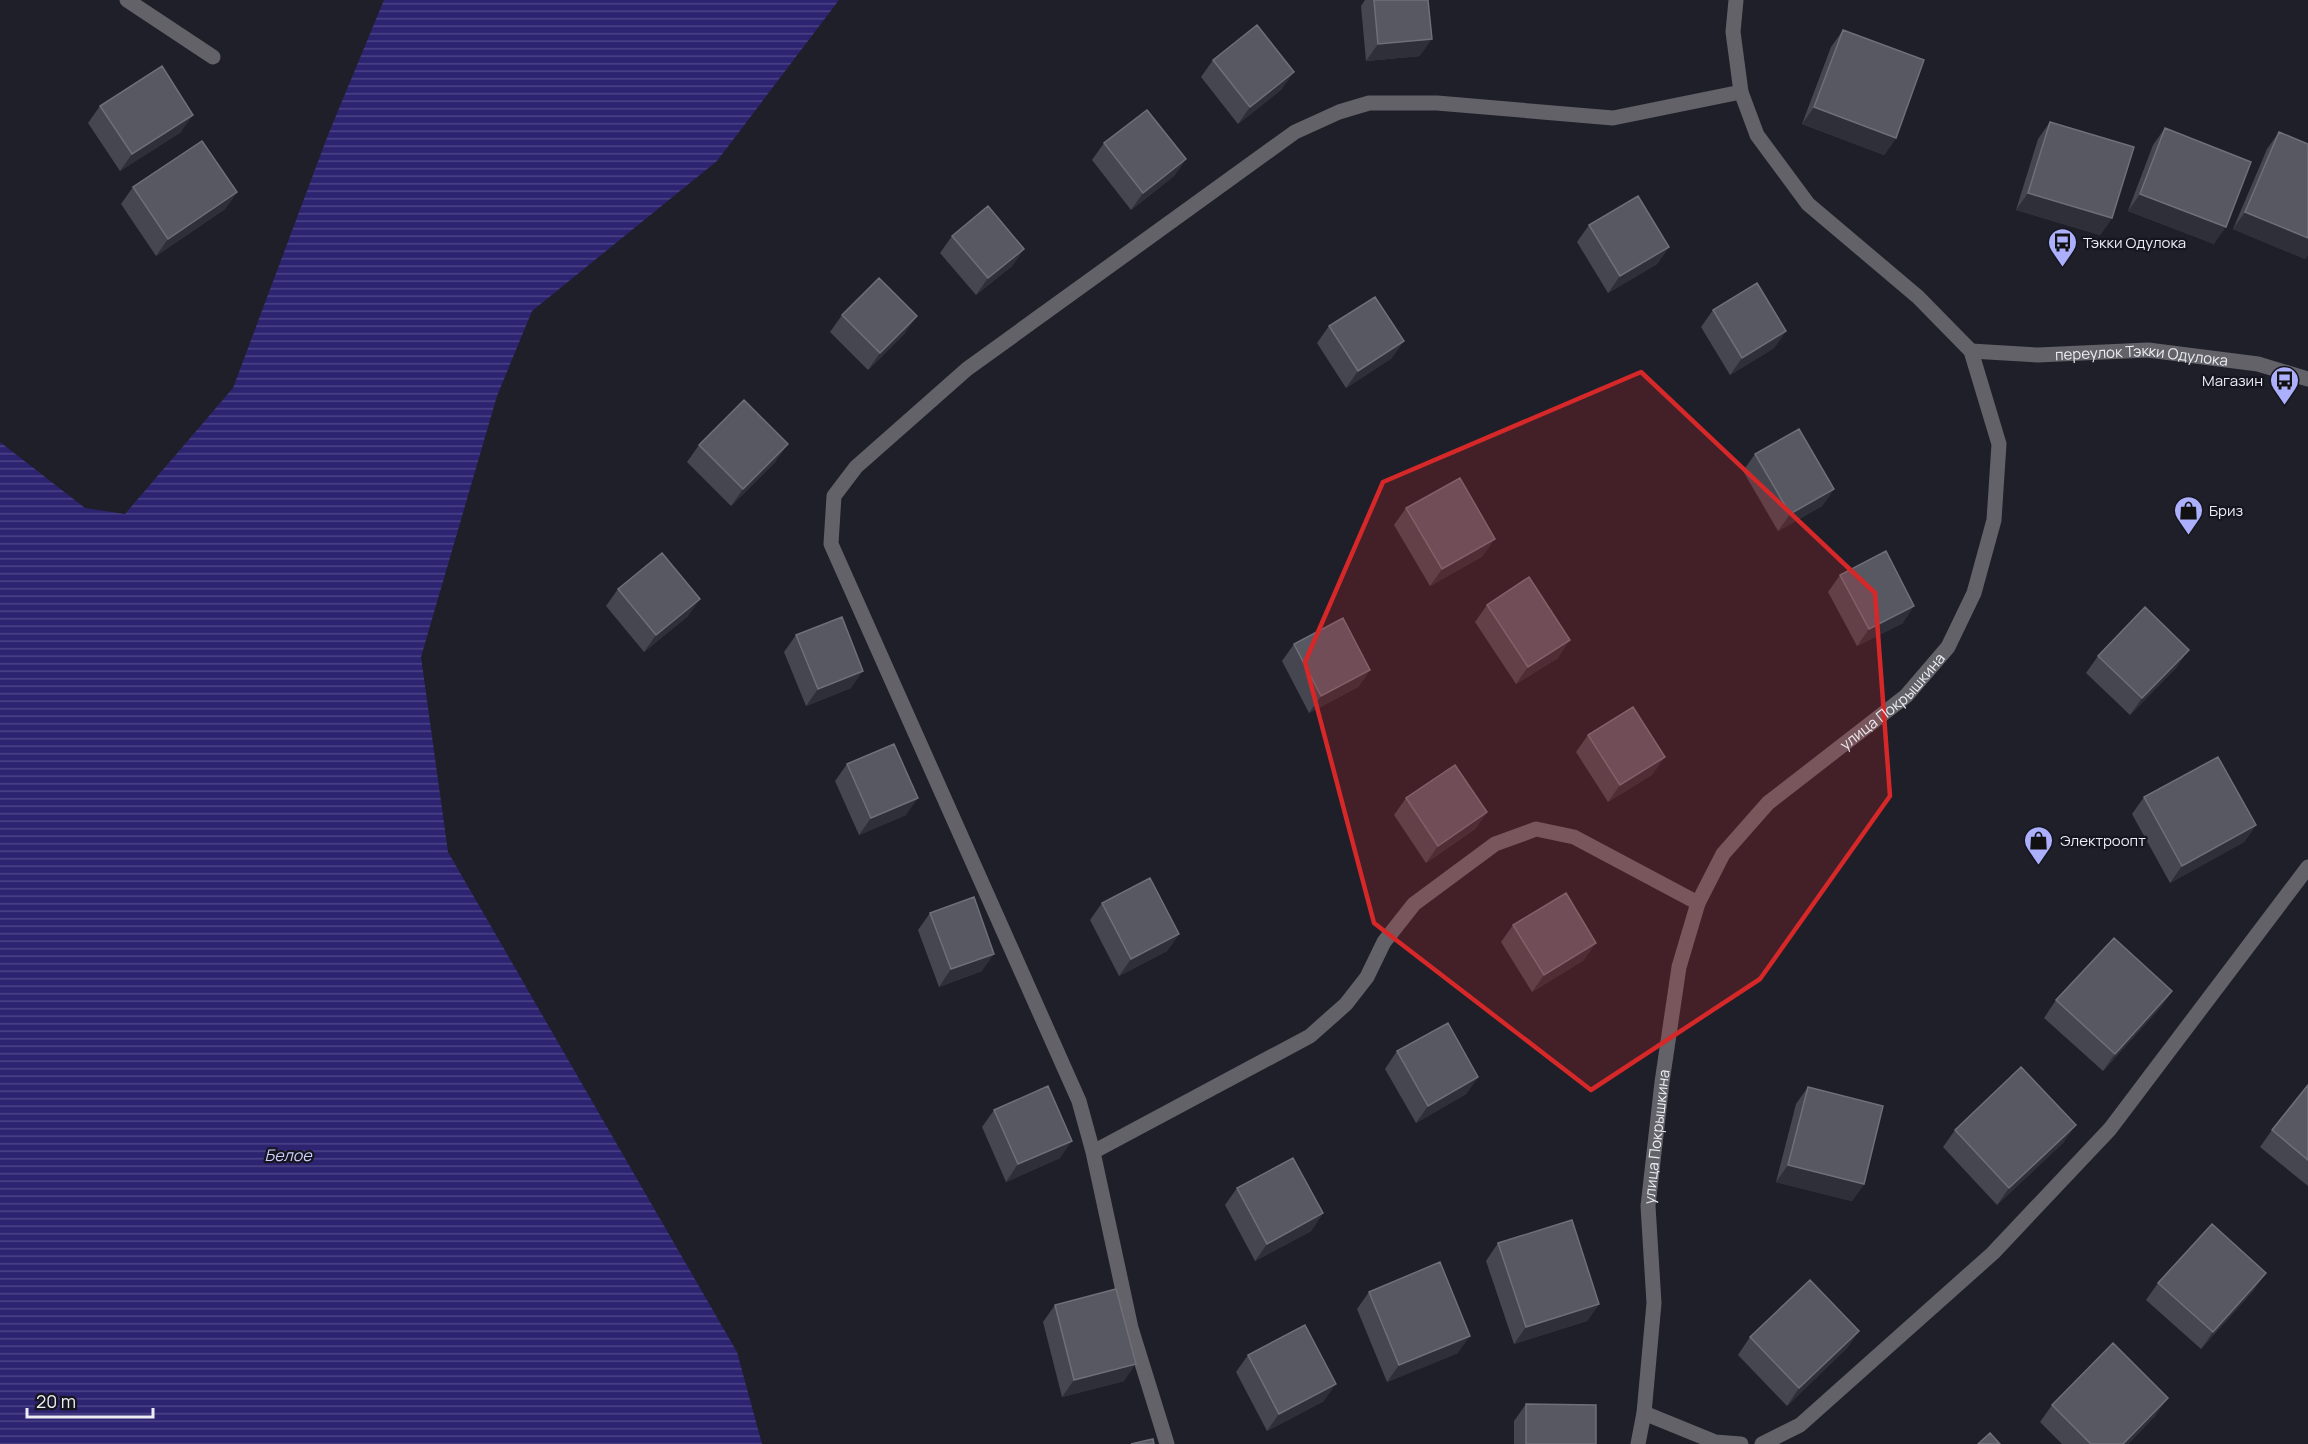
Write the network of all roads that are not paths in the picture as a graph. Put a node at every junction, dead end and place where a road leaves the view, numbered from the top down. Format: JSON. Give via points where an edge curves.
{"nodes":[{"id":1,"x":127,"y":0,"type":"edge"},
{"id":2,"x":1736,"y":0,"type":"edge"},
{"id":3,"x":213,"y":57,"type":"dead end"},
{"id":4,"x":1741,"y":92,"type":"junction"},
{"id":5,"x":1971,"y":351,"type":"junction"},
{"id":6,"x":2308,"y":379,"type":"edge"},
{"id":7,"x":2308,"y":867,"type":"edge"},
{"id":8,"x":1698,"y":903,"type":"junction"},
{"id":9,"x":1093,"y":1152,"type":"junction"},
{"id":10,"x":1644,"y":1413,"type":"junction"},
{"id":11,"x":1167,"y":1444,"type":"edge"},
{"id":12,"x":1638,"y":1444,"type":"edge"},
{"id":13,"x":1742,"y":1444,"type":"edge"},
{"id":14,"x":1762,"y":1444,"type":"edge"}],
"edges":[{"from":1,"to":3,"type":"street"},
{"from":2,"to":4,"type":"street","name":"улица Покрышкина","via":[[1733,32]]},
{"from":4,"to":5,"type":"street","name":"улица Покрышкина","via":[[1757,135],[1808,204],[1918,297]]},
{"from":4,"to":9,"type":"street","via":[[1613,117],[1437,103],[1369,103],[1303,128],[967,369],[856,467],[834,496],[831,544],[1079,1101]]},
{"from":5,"to":6,"type":"street","name":"переулок Тэкки Одулока","via":[[2038,355],[2148,350],[2258,364]]},
{"from":5,"to":8,"type":"street","name":"улица Покрышкина","via":[[1999,444],[1994,520],[1974,593],[1948,647],[1906,696],[1768,803],[1722,854]]},
{"from":7,"to":14,"type":"street","via":[[2087,1154],[1993,1253],[1800,1425]]},
{"from":8,"to":9,"type":"street","via":[[1574,837],[1536,829],[1495,844],[1414,904],[1383,942],[1367,976],[1346,1004],[1310,1036]]},
{"from":8,"to":10,"type":"street","name":"улица Покрышкина","via":[[1679,968],[1648,1206],[1654,1303]]},
{"from":9,"to":11,"type":"street","via":[[1131,1328]]},
{"from":10,"to":12,"type":"street","name":"улица Покрышкина"},
{"from":10,"to":13,"type":"street","via":[[1715,1443]]}]}
